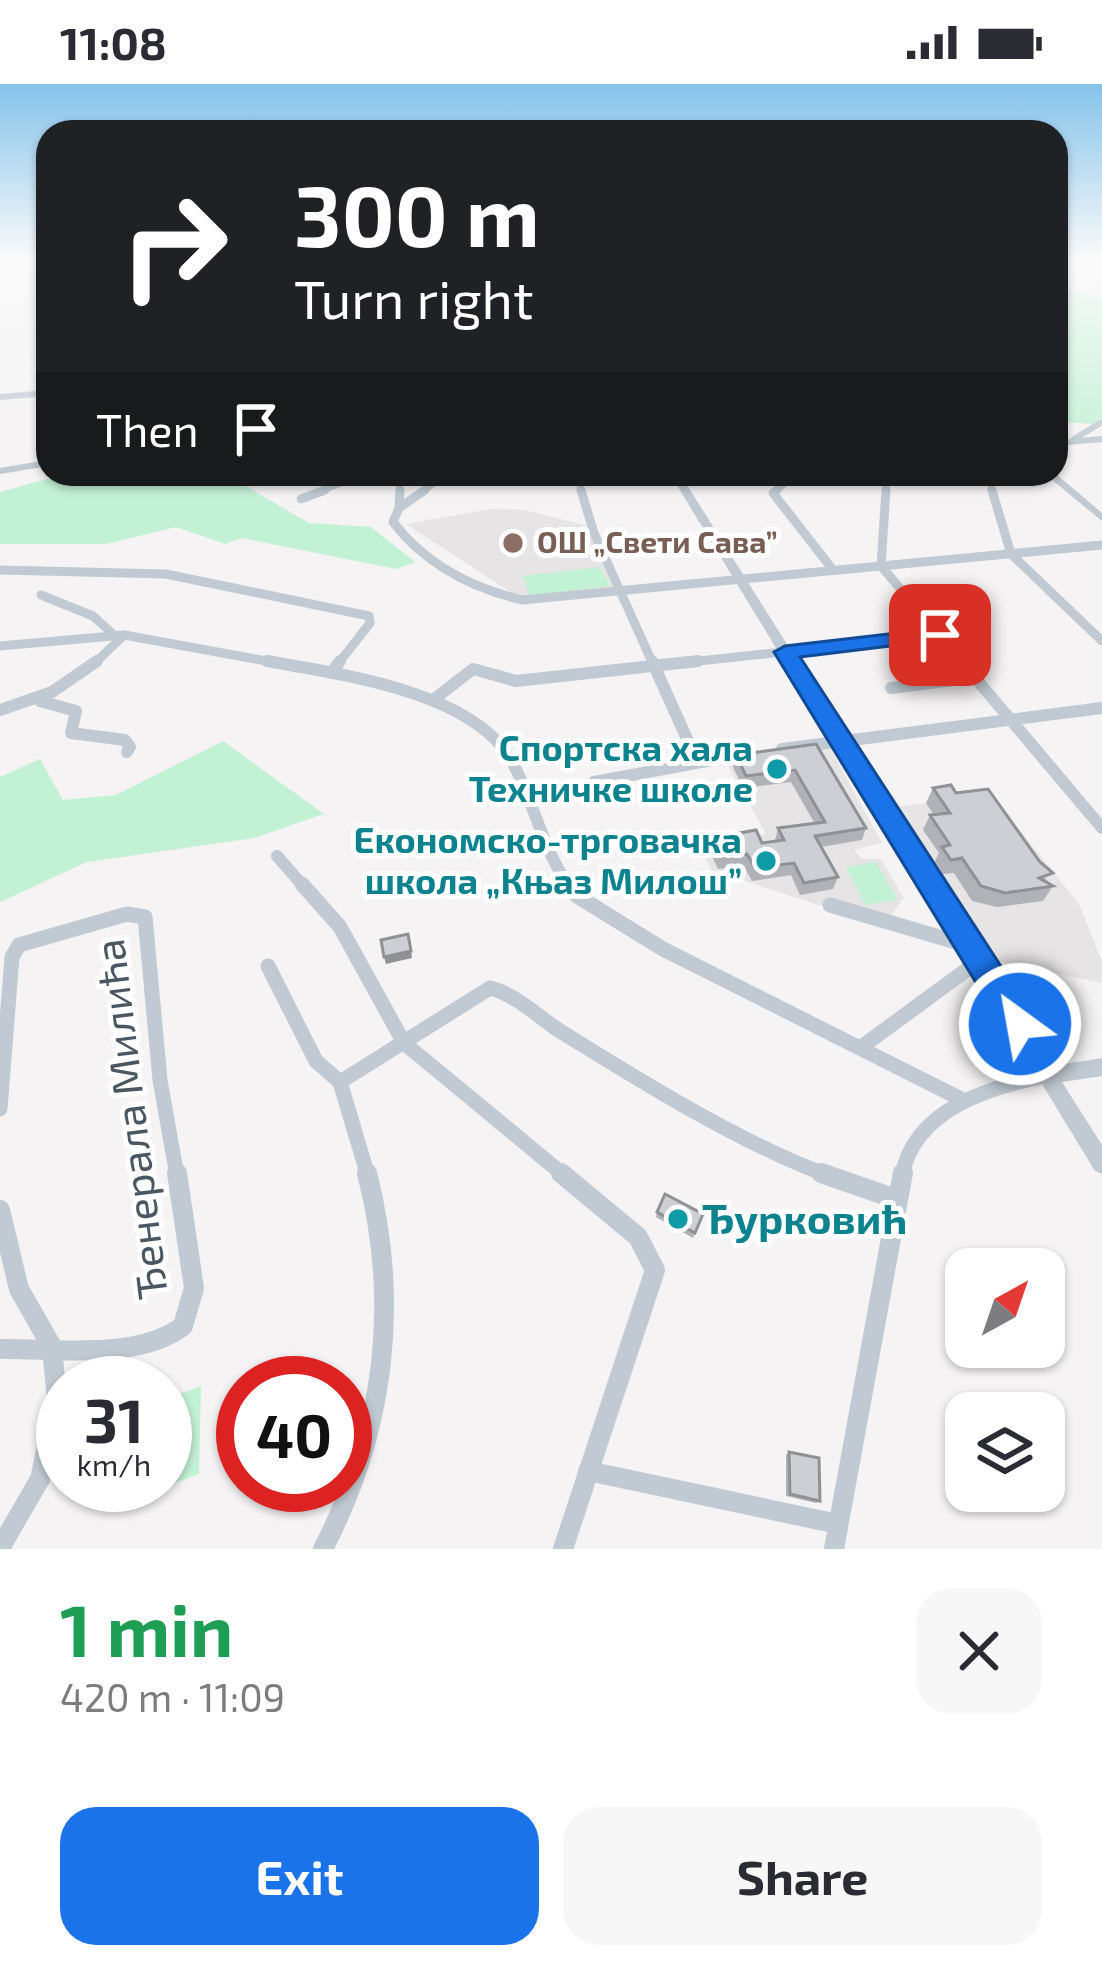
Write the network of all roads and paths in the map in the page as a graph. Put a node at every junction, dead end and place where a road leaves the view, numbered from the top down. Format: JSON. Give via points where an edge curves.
{"nodes":[{"id":1,"x":36,"y":394,"type":"edge"},
{"id":2,"x":0,"y":398,"type":"edge"},
{"id":3,"x":1102,"y":422,"type":"edge"},
{"id":4,"x":1098,"y":434,"type":"edge"},
{"id":5,"x":1068,"y":442,"type":"edge"},
{"id":6,"x":36,"y":465,"type":"edge"},
{"id":7,"x":0,"y":471,"type":"edge"},
{"id":8,"x":334,"y":486,"type":"edge"},
{"id":9,"x":399,"y":486,"type":"edge"},
{"id":10,"x":430,"y":486,"type":"edge"},
{"id":11,"x":682,"y":486,"type":"edge"},
{"id":12,"x":781,"y":486,"type":"edge"},
{"id":13,"x":886,"y":486,"type":"edge"},
{"id":14,"x":991,"y":486,"type":"edge"},
{"id":15,"x":1064,"y":486,"type":"edge"},
{"id":16,"x":580,"y":487,"type":"dead end"},
{"id":17,"x":301,"y":499,"type":"dead end"},
{"id":18,"x":398,"y":508,"type":"junction"},
{"id":19,"x":1102,"y":518,"type":"edge"},
{"id":20,"x":1102,"y":545,"type":"edge"},
{"id":21,"x":1011,"y":554,"type":"junction"},
{"id":22,"x":881,"y":566,"type":"junction"},
{"id":23,"x":0,"y":570,"type":"edge"},
{"id":24,"x":832,"y":570,"type":"junction"},
{"id":25,"x":741,"y":581,"type":"junction"},
{"id":26,"x":622,"y":592,"type":"junction"},
{"id":27,"x":41,"y":595,"type":"dead end"},
{"id":28,"x":60,"y":602,"type":"junction"},
{"id":29,"x":45,"y":612,"type":"dead end"},
{"id":30,"x":119,"y":635,"type":"junction"},
{"id":31,"x":940,"y":635,"type":"junction"},
{"id":32,"x":1102,"y":641,"type":"edge"},
{"id":33,"x":0,"y":646,"type":"edge"},
{"id":34,"x":785,"y":652,"type":"junction"},
{"id":35,"x":656,"y":665,"type":"junction"},
{"id":36,"x":331,"y":673,"type":"junction"},
{"id":37,"x":975,"y":677,"type":"junction"},
{"id":38,"x":891,"y":688,"type":"dead end"},
{"id":39,"x":38,"y":700,"type":"junction"},
{"id":40,"x":433,"y":700,"type":"junction"},
{"id":41,"x":1102,"y":708,"type":"edge"},
{"id":42,"x":0,"y":710,"type":"edge"},
{"id":43,"x":1010,"y":719,"type":"junction"},
{"id":44,"x":838,"y":741,"type":"junction"},
{"id":45,"x":127,"y":752,"type":"dead end"},
{"id":46,"x":697,"y":760,"type":"junction"},
{"id":47,"x":594,"y":782,"type":"dead end"},
{"id":48,"x":1102,"y":828,"type":"edge"},
{"id":49,"x":277,"y":856,"type":"dead end"},
{"id":50,"x":830,"y":905,"type":"dead end"},
{"id":51,"x":976,"y":953,"type":"junction"},
{"id":52,"x":268,"y":966,"type":"dead end"},
{"id":53,"x":404,"y":1043,"type":"junction"},
{"id":54,"x":860,"y":1048,"type":"junction"},
{"id":55,"x":1102,"y":1067,"type":"edge"},
{"id":56,"x":1051,"y":1075,"type":"junction"},
{"id":57,"x":340,"y":1082,"type":"junction"},
{"id":58,"x":963,"y":1100,"type":"junction"},
{"id":59,"x":0,"y":1109,"type":"edge"},
{"id":60,"x":1102,"y":1164,"type":"edge"},
{"id":61,"x":896,"y":1199,"type":"junction"},
{"id":62,"x":0,"y":1210,"type":"edge"},
{"id":63,"x":52,"y":1345,"type":"junction"},
{"id":64,"x":0,"y":1349,"type":"edge"},
{"id":65,"x":588,"y":1471,"type":"junction"},
{"id":66,"x":838,"y":1524,"type":"junction"},
{"id":67,"x":0,"y":1548,"type":"edge"},
{"id":68,"x":323,"y":1549,"type":"edge"},
{"id":69,"x":563,"y":1549,"type":"edge"},
{"id":70,"x":834,"y":1549,"type":"edge"}],
"edges":[{"from":1,"to":2,"type":"street"},
{"from":3,"to":4,"type":"street"},
{"from":4,"to":5,"type":"street"},
{"from":6,"to":7,"type":"street"},
{"from":8,"to":17,"type":"street"},
{"from":9,"to":18,"type":"street"},
{"from":10,"to":18,"type":"street"},
{"from":11,"to":25,"type":"street"},
{"from":12,"to":24,"type":"street","via":[[772,493]]},
{"from":13,"to":22,"type":"street"},
{"from":14,"to":21,"type":"street"},
{"from":15,"to":19,"type":"street"},
{"from":16,"to":26,"type":"street"},
{"from":18,"to":26,"type":"street","via":[[396,529],[506,601]]},
{"from":20,"to":21,"type":"street"},
{"from":21,"to":22,"type":"street"},
{"from":21,"to":32,"type":"street"},
{"from":22,"to":24,"type":"street"},
{"from":22,"to":31,"type":"street"},
{"from":23,"to":36,"type":"street","via":[[166,574],[369,616]]},
{"from":24,"to":25,"type":"street"},
{"from":25,"to":26,"type":"street"},
{"from":25,"to":34,"type":"street"},
{"from":26,"to":35,"type":"street"},
{"from":27,"to":28,"type":"street"},
{"from":28,"to":29,"type":"street"},
{"from":28,"to":30,"type":"street"},
{"from":30,"to":33,"type":"street"},
{"from":30,"to":36,"type":"street"},
{"from":30,"to":39,"type":"street","via":[[82,676]]},
{"from":31,"to":34,"type":"street"},
{"from":31,"to":37,"type":"street"},
{"from":34,"to":35,"type":"street"},
{"from":34,"to":44,"type":"street"},
{"from":35,"to":40,"type":"street","via":[[516,681],[473,669]]},
{"from":35,"to":46,"type":"street"},
{"from":36,"to":40,"type":"street"},
{"from":37,"to":38,"type":"street"},
{"from":37,"to":43,"type":"street"},
{"from":39,"to":42,"type":"street"},
{"from":39,"to":45,"type":"street","via":[[76,712],[70,733],[125,740]]},
{"from":40,"to":54,"type":"street","via":[[476,724],[509,756],[577,896]]},
{"from":41,"to":43,"type":"street"},
{"from":43,"to":44,"type":"street"},
{"from":43,"to":48,"type":"street"},
{"from":44,"to":46,"type":"street"},
{"from":44,"to":51,"type":"street"},
{"from":46,"to":47,"type":"street"},
{"from":49,"to":53,"type":"street","via":[[340,927]]},
{"from":50,"to":51,"type":"street"},
{"from":51,"to":54,"type":"street"},
{"from":51,"to":56,"type":"street"},
{"from":52,"to":57,"type":"street","via":[[310,1049]]},
{"from":53,"to":57,"type":"street"},
{"from":53,"to":61,"type":"street","via":[[478,991],[506,992],[760,1145]]},
{"from":53,"to":65,"type":"street","via":[[632,1232],[653,1259],[656,1273]]},
{"from":54,"to":58,"type":"street"},
{"from":55,"to":56,"type":"street"},
{"from":56,"to":58,"type":"street"},
{"from":56,"to":60,"type":"street"},
{"from":57,"to":68,"type":"street","via":[[369,1179],[386,1326],[365,1453],[350,1503]]},
{"from":58,"to":61,"type":"street","via":[[918,1140]]},
{"from":59,"to":63,"type":"street","name":"Ђенерала Милића","via":[[19,944],[145,916],[160,1083],[194,1300],[182,1328],[163,1340]]},
{"from":61,"to":66,"type":"street"},
{"from":62,"to":63,"type":"street","via":[[10,1267]]},
{"from":63,"to":64,"type":"street"},
{"from":63,"to":67,"type":"street","via":[[55,1427],[40,1478]]},
{"from":65,"to":66,"type":"street"},
{"from":65,"to":69,"type":"street"},
{"from":66,"to":70,"type":"street"}]}
